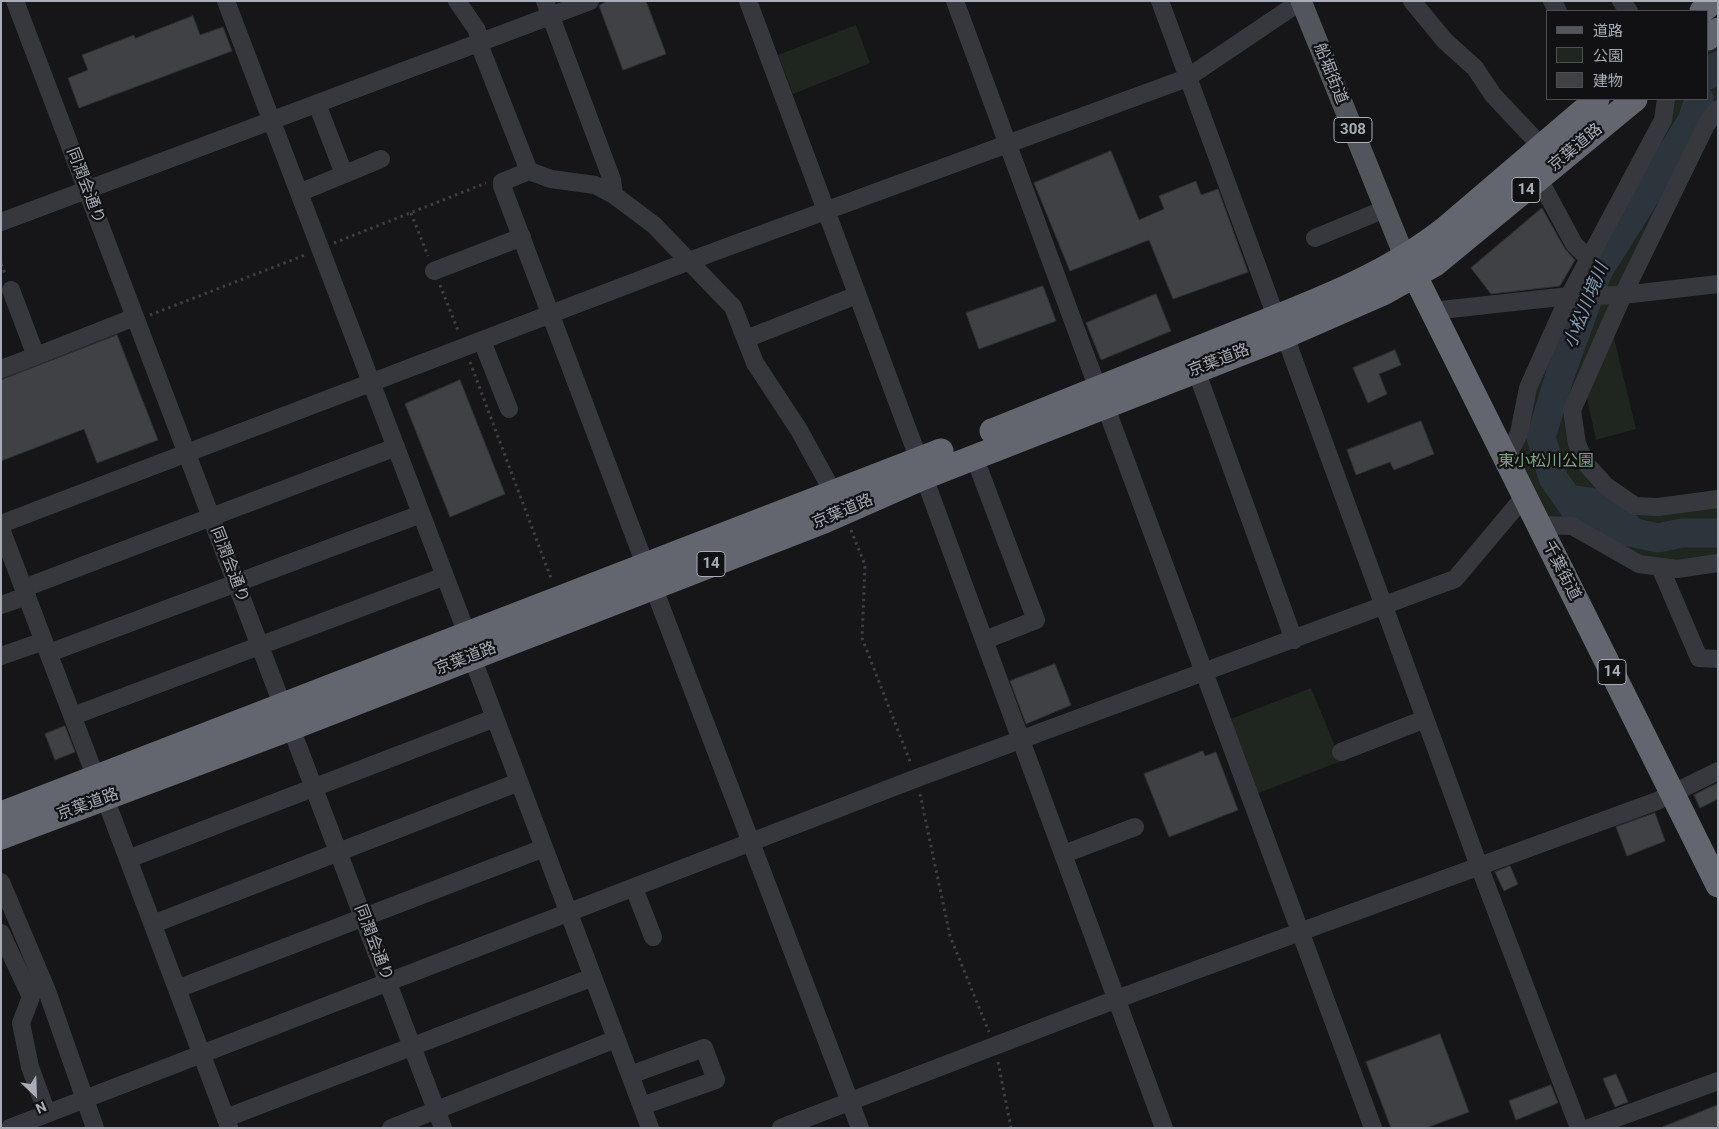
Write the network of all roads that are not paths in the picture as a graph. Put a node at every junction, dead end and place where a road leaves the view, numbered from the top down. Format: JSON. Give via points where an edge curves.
{"nodes":[{"id":1,"x":15,"y":1,"type":"edge"},
{"id":2,"x":226,"y":1,"type":"edge"},
{"id":3,"x":457,"y":1,"type":"edge"},
{"id":4,"x":590,"y":1,"type":"edge"},
{"id":5,"x":748,"y":1,"type":"edge"},
{"id":6,"x":955,"y":1,"type":"edge"},
{"id":7,"x":1160,"y":1,"type":"edge"},
{"id":8,"x":1301,"y":1,"type":"edge"},
{"id":9,"x":1412,"y":1,"type":"edge"},
{"id":10,"x":1714,"y":1,"type":"edge"},
{"id":11,"x":548,"y":9,"type":"edge"},
{"id":12,"x":1703,"y":10,"type":"edge"},
{"id":13,"x":480,"y":42,"type":"junction"},
{"id":14,"x":1188,"y":78,"type":"junction"},
{"id":15,"x":1596,"y":100,"type":"edge"},
{"id":16,"x":1634,"y":100,"type":"edge"},
{"id":17,"x":1666,"y":100,"type":"edge"},
{"id":18,"x":317,"y":104,"type":"junction"},
{"id":19,"x":1718,"y":108,"type":"edge"},
{"id":20,"x":271,"y":121,"type":"junction"},
{"id":21,"x":1008,"y":144,"type":"junction"},
{"id":22,"x":1542,"y":147,"type":"junction"},
{"id":23,"x":381,"y":160,"type":"dead end"},
{"id":24,"x":529,"y":171,"type":"junction"},
{"id":25,"x":344,"y":174,"type":"junction"},
{"id":26,"x":1539,"y":179,"type":"junction"},
{"id":27,"x":87,"y":190,"type":"junction"},
{"id":28,"x":299,"y":193,"type":"junction"},
{"id":29,"x":614,"y":195,"type":"junction"},
{"id":30,"x":1385,"y":209,"type":"junction"},
{"id":31,"x":826,"y":210,"type":"junction"},
{"id":32,"x":1,"y":222,"type":"edge"},
{"id":33,"x":522,"y":237,"type":"junction"},
{"id":34,"x":1315,"y":238,"type":"dead end"},
{"id":35,"x":1589,"y":259,"type":"junction"},
{"id":36,"x":689,"y":262,"type":"junction"},
{"id":37,"x":1410,"y":267,"type":"junction"},
{"id":38,"x":434,"y":271,"type":"road end"},
{"id":39,"x":1718,"y":284,"type":"edge"},
{"id":40,"x":11,"y":290,"type":"dead end"},
{"id":41,"x":1617,"y":294,"type":"junction"},
{"id":42,"x":857,"y":295,"type":"junction"},
{"id":43,"x":1574,"y":296,"type":"junction"},
{"id":44,"x":1432,"y":311,"type":"junction"},
{"id":45,"x":551,"y":315,"type":"junction"},
{"id":46,"x":136,"y":318,"type":"junction"},
{"id":47,"x":1281,"y":326,"type":"junction"},
{"id":48,"x":746,"y":338,"type":"junction"},
{"id":49,"x":482,"y":341,"type":"junction"},
{"id":50,"x":36,"y":356,"type":"junction"},
{"id":51,"x":1,"y":369,"type":"edge"},
{"id":52,"x":1196,"y":370,"type":"junction"},
{"id":53,"x":371,"y":383,"type":"junction"},
{"id":54,"x":1102,"y":397,"type":"junction"},
{"id":55,"x":508,"y":409,"type":"dead end"},
{"id":56,"x":396,"y":447,"type":"junction"},
{"id":57,"x":186,"y":453,"type":"junction"},
{"id":58,"x":1506,"y":460,"type":"junction"},
{"id":59,"x":922,"y":469,"type":"junction"},
{"id":60,"x":980,"y":472,"type":"dead end"},
{"id":61,"x":1524,"y":497,"type":"junction"},
{"id":62,"x":1718,"y":499,"type":"edge"},
{"id":63,"x":839,"y":503,"type":"junction"},
{"id":64,"x":421,"y":514,"type":"junction"},
{"id":65,"x":210,"y":516,"type":"junction"},
{"id":66,"x":1,"y":524,"type":"edge"},
{"id":67,"x":1538,"y":524,"type":"junction"},
{"id":68,"x":1,"y":529,"type":"edge"},
{"id":69,"x":1718,"y":564,"type":"edge"},
{"id":70,"x":1660,"y":567,"type":"junction"},
{"id":71,"x":445,"y":576,"type":"junction"},
{"id":72,"x":650,"y":576,"type":"junction"},
{"id":73,"x":235,"y":582,"type":"junction"},
{"id":74,"x":25,"y":592,"type":"junction"},
{"id":75,"x":1,"y":605,"type":"edge"},
{"id":76,"x":1384,"y":607,"type":"junction"},
{"id":77,"x":985,"y":640,"type":"junction"},
{"id":78,"x":1294,"y":640,"type":"junction"},
{"id":79,"x":260,"y":646,"type":"junction"},
{"id":80,"x":469,"y":646,"type":"junction"},
{"id":81,"x":46,"y":647,"type":"junction"},
{"id":82,"x":1,"y":656,"type":"edge"},
{"id":83,"x":1718,"y":659,"type":"edge"},
{"id":84,"x":1203,"y":673,"type":"junction"},
{"id":85,"x":73,"y":716,"type":"junction"},
{"id":86,"x":286,"y":717,"type":"junction"},
{"id":87,"x":495,"y":718,"type":"junction"},
{"id":88,"x":1425,"y":719,"type":"junction"},
{"id":89,"x":1022,"y":740,"type":"junction"},
{"id":90,"x":1342,"y":752,"type":"dead end"},
{"id":91,"x":1718,"y":771,"type":"edge"},
{"id":92,"x":519,"y":782,"type":"junction"},
{"id":93,"x":101,"y":788,"type":"junction"},
{"id":94,"x":313,"y":788,"type":"junction"},
{"id":95,"x":1674,"y":794,"type":"junction"},
{"id":96,"x":1,"y":814,"type":"edge"},
{"id":97,"x":1135,"y":827,"type":"dead end"},
{"id":98,"x":1,"y":837,"type":"edge"},
{"id":99,"x":752,"y":843,"type":"junction"},
{"id":100,"x":544,"y":848,"type":"junction"},
{"id":101,"x":338,"y":852,"type":"junction"},
{"id":102,"x":1064,"y":854,"type":"junction"},
{"id":103,"x":128,"y":860,"type":"junction"},
{"id":104,"x":1479,"y":866,"type":"junction"},
{"id":105,"x":1,"y":882,"type":"edge"},
{"id":106,"x":1718,"y":885,"type":"edge"},
{"id":107,"x":634,"y":888,"type":"junction"},
{"id":108,"x":569,"y":913,"type":"junction"},
{"id":109,"x":363,"y":918,"type":"junction"},
{"id":110,"x":153,"y":924,"type":"junction"},
{"id":111,"x":1298,"y":932,"type":"junction"},
{"id":112,"x":1,"y":933,"type":"edge"},
{"id":113,"x":653,"y":937,"type":"dead end"},
{"id":114,"x":593,"y":977,"type":"junction"},
{"id":115,"x":388,"y":982,"type":"junction"},
{"id":116,"x":177,"y":989,"type":"junction"},
{"id":117,"x":39,"y":994,"type":"junction"},
{"id":118,"x":1117,"y":999,"type":"junction"},
{"id":119,"x":616,"y":1039,"type":"junction"},
{"id":120,"x":412,"y":1046,"type":"junction"},
{"id":121,"x":201,"y":1053,"type":"junction"},
{"id":122,"x":630,"y":1075,"type":"junction"},
{"id":123,"x":1718,"y":1081,"type":"edge"},
{"id":124,"x":84,"y":1098,"type":"junction"},
{"id":125,"x":850,"y":1101,"type":"junction"},
{"id":126,"x":642,"y":1106,"type":"junction"},
{"id":127,"x":436,"y":1110,"type":"junction"},
{"id":128,"x":46,"y":1113,"type":"junction"},
{"id":129,"x":228,"y":1123,"type":"edge"},
{"id":130,"x":10,"y":1128,"type":"edge"},
{"id":131,"x":95,"y":1128,"type":"edge"},
{"id":132,"x":391,"y":1128,"type":"edge"},
{"id":133,"x":443,"y":1128,"type":"edge"},
{"id":134,"x":650,"y":1128,"type":"edge"},
{"id":135,"x":781,"y":1128,"type":"edge"},
{"id":136,"x":860,"y":1128,"type":"edge"},
{"id":137,"x":1164,"y":1128,"type":"edge"},
{"id":138,"x":1373,"y":1128,"type":"edge"},
{"id":139,"x":1579,"y":1128,"type":"edge"},
{"id":140,"x":1589,"y":1128,"type":"edge"}],
"edges":[{"from":1,"to":27,"type":"street","name":"同潤会通り"},
{"from":2,"to":20,"type":"street"},
{"from":3,"to":13,"type":"street","via":[[477,30]]},
{"from":4,"to":11,"type":"street"},
{"from":5,"to":31,"type":"street"},
{"from":6,"to":21,"type":"street"},
{"from":7,"to":14,"type":"street"},
{"from":8,"to":14,"type":"street"},
{"from":8,"to":30,"type":"main road","name":"船堀街道","number":"308"},
{"from":9,"to":22,"type":"street","via":[[1445,42],[1475,68],[1493,95]]},
{"from":10,"to":12,"type":"highway"},
{"from":11,"to":13,"type":"street"},
{"from":11,"to":29,"type":"street","via":[[612,180]]},
{"from":13,"to":18,"type":"street"},
{"from":13,"to":24,"type":"street"},
{"from":14,"to":21,"type":"street"},
{"from":14,"to":47,"type":"street"},
{"from":15,"to":22,"type":"highway","name":"京葉道路","number":"14"},
{"from":16,"to":26,"type":"highway","name":"京葉道路","number":"14"},
{"from":17,"to":35,"type":"street","via":[[1663,120]]},
{"from":18,"to":20,"type":"street"},
{"from":18,"to":25,"type":"street"},
{"from":19,"to":41,"type":"street"},
{"from":20,"to":27,"type":"street"},
{"from":20,"to":28,"type":"street"},
{"from":21,"to":31,"type":"street"},
{"from":21,"to":54,"type":"street"},
{"from":22,"to":37,"type":"highway","name":"京葉道路","number":"14","via":[[1446,228]]},
{"from":23,"to":25,"type":"street"},
{"from":24,"to":29,"type":"street","via":[[551,179],[594,185]]},
{"from":24,"to":33,"type":"street","via":[[502,182]]},
{"from":25,"to":28,"type":"street"},
{"from":26,"to":35,"type":"street","via":[[1574,244]]},
{"from":26,"to":37,"type":"highway","name":"京葉道路","number":"14","via":[[1435,264]]},
{"from":27,"to":32,"type":"street"},
{"from":27,"to":46,"type":"street","name":"同潤会通り"},
{"from":28,"to":53,"type":"street"},
{"from":29,"to":36,"type":"street","via":[[654,225]]},
{"from":30,"to":34,"type":"street"},
{"from":30,"to":37,"type":"main road","name":"船堀街道","number":"308"},
{"from":31,"to":36,"type":"street"},
{"from":31,"to":42,"type":"street"},
{"from":33,"to":38,"type":"street"},
{"from":33,"to":45,"type":"street"},
{"from":35,"to":43,"type":"street"},
{"from":36,"to":45,"type":"street"},
{"from":36,"to":48,"type":"street","via":[[733,307]]},
{"from":37,"to":44,"type":"highway","name":"千葉街道","number":"14"},
{"from":37,"to":47,"type":"highway","name":"京葉道路","number":"14","via":[[1383,293]]},
{"from":39,"to":41,"type":"street"},
{"from":40,"to":50,"type":"street"},
{"from":41,"to":43,"type":"street"},
{"from":41,"to":62,"type":"street","via":[[1572,410],[1577,444],[1587,465],[1606,486],[1635,506],[1658,507]]},
{"from":42,"to":48,"type":"street"},
{"from":42,"to":59,"type":"street"},
{"from":43,"to":44,"type":"street"},
{"from":43,"to":58,"type":"street","via":[[1528,388],[1519,433]]},
{"from":44,"to":58,"type":"highway","name":"千葉街道","number":"14"},
{"from":45,"to":49,"type":"street"},
{"from":45,"to":72,"type":"street"},
{"from":46,"to":50,"type":"street"},
{"from":46,"to":57,"type":"street","name":"同潤会通り"},
{"from":47,"to":52,"type":"highway","name":"京葉道路","number":"14"},
{"from":47,"to":54,"type":"highway","name":"京葉道路","number":"14"},
{"from":47,"to":76,"type":"street"},
{"from":48,"to":63,"type":"street","via":[[755,363],[799,430]]},
{"from":49,"to":53,"type":"street"},
{"from":49,"to":55,"type":"street"},
{"from":50,"to":51,"type":"street"},
{"from":52,"to":54,"type":"highway","name":"京葉道路","number":"14"},
{"from":52,"to":78,"type":"street"},
{"from":53,"to":56,"type":"street"},
{"from":53,"to":57,"type":"street"},
{"from":54,"to":59,"type":"highway","name":"京葉道路","number":"14"},
{"from":54,"to":84,"type":"street"},
{"from":56,"to":64,"type":"street"},
{"from":56,"to":65,"type":"street"},
{"from":57,"to":65,"type":"street","name":"同潤会通り"},
{"from":57,"to":66,"type":"street"},
{"from":58,"to":61,"type":"highway","name":"千葉街道","number":"14"},
{"from":59,"to":63,"type":"highway","name":"京葉道路","number":"14"},
{"from":59,"to":77,"type":"street"},
{"from":60,"to":77,"type":"street","via":[[1036,620]]},
{"from":61,"to":67,"type":"highway","name":"千葉街道","number":"14"},
{"from":61,"to":76,"type":"street","via":[[1455,579]]},
{"from":63,"to":72,"type":"highway","name":"京葉道路","number":"14"},
{"from":64,"to":71,"type":"street"},
{"from":64,"to":73,"type":"street"},
{"from":65,"to":73,"type":"street","name":"同潤会通り"},
{"from":65,"to":74,"type":"street"},
{"from":67,"to":70,"type":"street","via":[[1572,526],[1639,564]]},
{"from":67,"to":95,"type":"highway","name":"千葉街道","number":"14"},
{"from":68,"to":74,"type":"street"},
{"from":69,"to":70,"type":"street","via":[[1677,569]]},
{"from":70,"to":83,"type":"street","via":[[1699,658]]},
{"from":71,"to":79,"type":"street"},
{"from":71,"to":80,"type":"street"},
{"from":72,"to":80,"type":"highway","name":"京葉道路","number":"14"},
{"from":72,"to":80,"type":"highway","name":"京葉道路","number":"14","via":[[559,600]]},
{"from":72,"to":99,"type":"street"},
{"from":73,"to":79,"type":"street","name":"同潤会通り"},
{"from":73,"to":81,"type":"street"},
{"from":74,"to":75,"type":"street"},
{"from":74,"to":81,"type":"street"},
{"from":76,"to":78,"type":"street"},
{"from":76,"to":88,"type":"street"},
{"from":77,"to":89,"type":"street"},
{"from":78,"to":84,"type":"street"},
{"from":79,"to":85,"type":"street"},
{"from":79,"to":86,"type":"street","name":"同潤会通り"},
{"from":80,"to":86,"type":"highway","name":"京葉道路","number":"14"},
{"from":80,"to":87,"type":"street"},
{"from":81,"to":82,"type":"street"},
{"from":81,"to":85,"type":"street"},
{"from":84,"to":89,"type":"street"},
{"from":84,"to":111,"type":"street"},
{"from":85,"to":93,"type":"street"},
{"from":86,"to":93,"type":"highway","name":"京葉道路","number":"14"},
{"from":86,"to":94,"type":"street","name":"同潤会通り"},
{"from":87,"to":92,"type":"street"},
{"from":87,"to":94,"type":"street"},
{"from":88,"to":90,"type":"street"},
{"from":88,"to":104,"type":"street"},
{"from":89,"to":99,"type":"street"},
{"from":89,"to":102,"type":"street"},
{"from":91,"to":95,"type":"street"},
{"from":92,"to":100,"type":"street"},
{"from":92,"to":101,"type":"street"},
{"from":93,"to":96,"type":"highway","name":"京葉道路","number":"14"},
{"from":93,"to":98,"type":"highway","name":"京葉道路","number":"14"},
{"from":93,"to":103,"type":"street"},
{"from":94,"to":101,"type":"street","name":"同潤会通り"},
{"from":94,"to":103,"type":"street"},
{"from":95,"to":104,"type":"street"},
{"from":95,"to":106,"type":"highway","name":"千葉街道","number":"14"},
{"from":97,"to":102,"type":"street"},
{"from":99,"to":107,"type":"street"},
{"from":99,"to":125,"type":"street"},
{"from":100,"to":108,"type":"street"},
{"from":100,"to":109,"type":"street"},
{"from":101,"to":109,"type":"street","name":"同潤会通り"},
{"from":101,"to":110,"type":"street"},
{"from":102,"to":118,"type":"street"},
{"from":103,"to":110,"type":"street"},
{"from":104,"to":111,"type":"street"},
{"from":104,"to":139,"type":"street"},
{"from":105,"to":117,"type":"street"},
{"from":107,"to":108,"type":"street"},
{"from":107,"to":113,"type":"street"},
{"from":108,"to":114,"type":"street"},
{"from":108,"to":115,"type":"street"},
{"from":109,"to":115,"type":"street","name":"同潤会通り"},
{"from":109,"to":116,"type":"street"},
{"from":110,"to":116,"type":"street"},
{"from":111,"to":118,"type":"street"},
{"from":111,"to":138,"type":"street"},
{"from":112,"to":117,"type":"street"},
{"from":114,"to":119,"type":"street"},
{"from":114,"to":120,"type":"street"},
{"from":115,"to":120,"type":"street","name":"同潤会通り"},
{"from":115,"to":121,"type":"street"},
{"from":116,"to":121,"type":"street"},
{"from":117,"to":124,"type":"street"},
{"from":117,"to":128,"type":"street","via":[[21,1023],[30,1067]]},
{"from":118,"to":125,"type":"street"},
{"from":118,"to":137,"type":"street"},
{"from":119,"to":122,"type":"street"},
{"from":119,"to":127,"type":"street"},
{"from":120,"to":127,"type":"street","name":"同潤会通り"},
{"from":120,"to":129,"type":"street"},
{"from":121,"to":124,"type":"street"},
{"from":121,"to":129,"type":"street"},
{"from":122,"to":126,"type":"street"},
{"from":122,"to":126,"type":"street","via":[[704,1048],[716,1080]]},
{"from":123,"to":140,"type":"street"},
{"from":124,"to":128,"type":"street"},
{"from":124,"to":131,"type":"street"},
{"from":125,"to":135,"type":"street"},
{"from":125,"to":136,"type":"street"},
{"from":126,"to":134,"type":"street"},
{"from":127,"to":132,"type":"street"},
{"from":127,"to":133,"type":"street","name":"同潤会通り"},
{"from":128,"to":130,"type":"street"}]}
